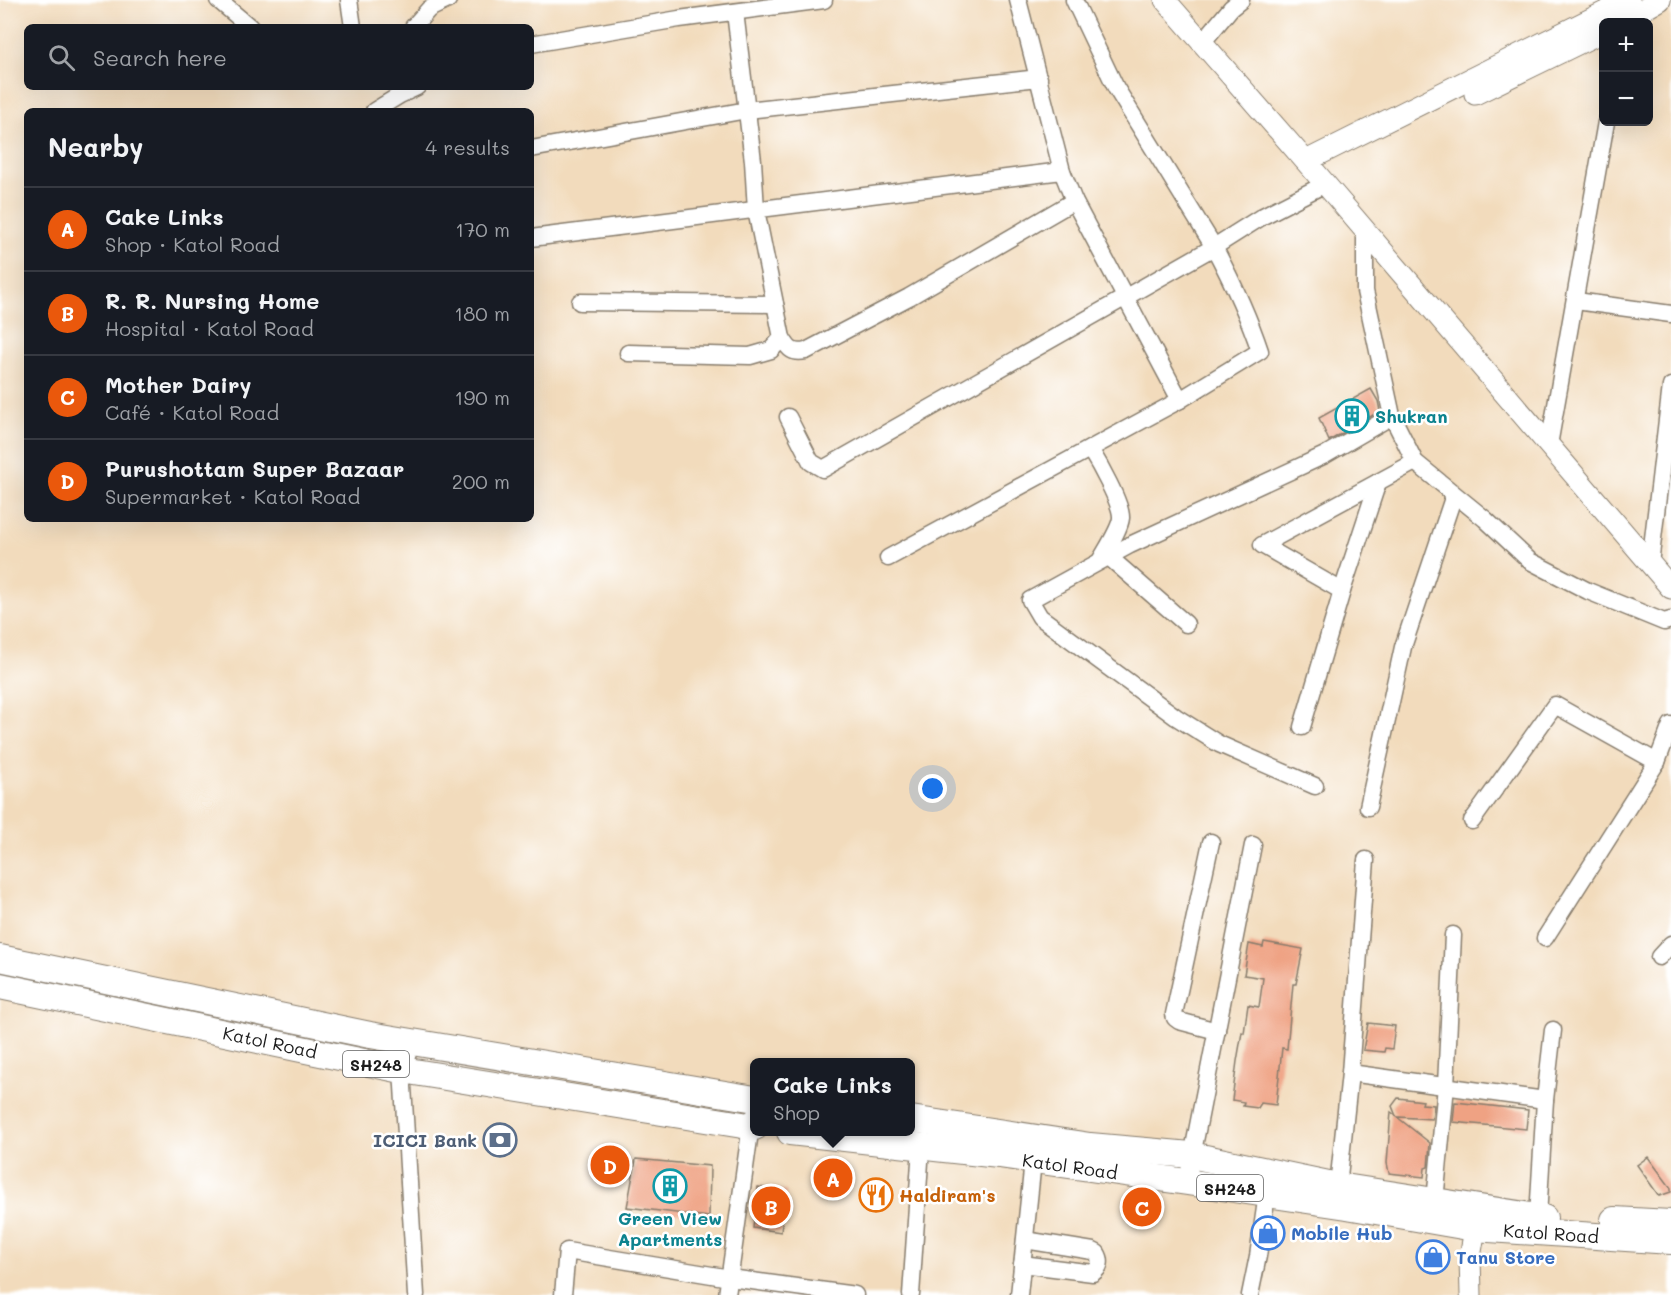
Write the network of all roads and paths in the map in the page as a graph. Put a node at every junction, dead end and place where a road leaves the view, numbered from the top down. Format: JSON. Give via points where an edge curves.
{"nodes":[{"id":1,"x":218,"y":0,"type":"edge"},
{"id":2,"x":349,"y":0,"type":"edge"},
{"id":3,"x":447,"y":0,"type":"edge"},
{"id":4,"x":824,"y":0,"type":"edge"},
{"id":5,"x":1018,"y":0,"type":"edge"},
{"id":6,"x":1074,"y":0,"type":"edge"},
{"id":7,"x":1165,"y":0,"type":"edge"},
{"id":8,"x":1241,"y":0,"type":"edge"},
{"id":9,"x":1660,"y":0,"type":"edge"},
{"id":10,"x":735,"y":12,"type":"junction"},
{"id":11,"x":1618,"y":13,"type":"edge"},
{"id":12,"x":246,"y":24,"type":"edge"},
{"id":13,"x":353,"y":24,"type":"edge"},
{"id":14,"x":416,"y":24,"type":"edge"},
{"id":15,"x":1599,"y":33,"type":"edge"},
{"id":16,"x":534,"y":43,"type":"edge"},
{"id":17,"x":1202,"y":43,"type":"junction"},
{"id":18,"x":1039,"y":78,"type":"junction"},
{"id":19,"x":412,"y":90,"type":"edge"},
{"id":20,"x":379,"y":108,"type":"edge"},
{"id":21,"x":747,"y":110,"type":"junction"},
{"id":22,"x":1605,"y":126,"type":"edge"},
{"id":23,"x":534,"y":147,"type":"edge"},
{"id":24,"x":1062,"y":171,"type":"junction"},
{"id":25,"x":1316,"y":172,"type":"junction"},
{"id":26,"x":1074,"y":201,"type":"junction"},
{"id":27,"x":756,"y":210,"type":"junction"},
{"id":28,"x":1365,"y":230,"type":"junction"},
{"id":29,"x":534,"y":238,"type":"edge"},
{"id":30,"x":1214,"y":247,"type":"junction"},
{"id":31,"x":1126,"y":297,"type":"junction"},
{"id":32,"x":1576,"y":301,"type":"junction"},
{"id":33,"x":580,"y":302,"type":"dead end"},
{"id":34,"x":775,"y":304,"type":"junction"},
{"id":35,"x":1671,"y":314,"type":"edge"},
{"id":36,"x":782,"y":338,"type":"junction"},
{"id":37,"x":628,"y":353,"type":"dead end"},
{"id":38,"x":1670,"y":396,"type":"edge"},
{"id":39,"x":1180,"y":400,"type":"junction"},
{"id":40,"x":1392,"y":416,"type":"junction"},
{"id":41,"x":789,"y":417,"type":"dead end"},
{"id":42,"x":1549,"y":445,"type":"junction"},
{"id":43,"x":1090,"y":449,"type":"junction"},
{"id":44,"x":1415,"y":462,"type":"junction"},
{"id":45,"x":1378,"y":482,"type":"junction"},
{"id":46,"x":1455,"y":495,"type":"junction"},
{"id":47,"x":888,"y":558,"type":"dead end"},
{"id":48,"x":1105,"y":559,"type":"junction"},
{"id":49,"x":1650,"y":564,"type":"junction"},
{"id":50,"x":1671,"y":588,"type":"edge"},
{"id":51,"x":1342,"y":591,"type":"junction"},
{"id":52,"x":1671,"y":620,"type":"edge"},
{"id":53,"x":1186,"y":624,"type":"dead end"},
{"id":54,"x":1671,"y":725,"type":"edge"},
{"id":55,"x":1302,"y":727,"type":"dead end"},
{"id":56,"x":1657,"y":762,"type":"junction"},
{"id":57,"x":1315,"y":786,"type":"dead end"},
{"id":58,"x":1368,"y":807,"type":"dead end"},
{"id":59,"x":1472,"y":820,"type":"dead end"},
{"id":60,"x":1211,"y":842,"type":"dead end"},
{"id":61,"x":1252,"y":844,"type":"dead end"},
{"id":62,"x":1366,"y":860,"type":"dead end"},
{"id":63,"x":1453,"y":936,"type":"dead end"},
{"id":64,"x":1545,"y":938,"type":"dead end"},
{"id":65,"x":1671,"y":944,"type":"edge"},
{"id":66,"x":1659,"y":957,"type":"dead end"},
{"id":67,"x":0,"y":958,"type":"edge"},
{"id":68,"x":0,"y":986,"type":"edge"},
{"id":69,"x":1552,"y":1030,"type":"dead end"},
{"id":70,"x":1217,"y":1031,"type":"junction"},
{"id":71,"x":412,"y":1042,"type":"junction"},
{"id":72,"x":402,"y":1070,"type":"junction"},
{"id":73,"x":1350,"y":1073,"type":"junction"},
{"id":74,"x":1446,"y":1086,"type":"junction"},
{"id":75,"x":750,"y":1098,"type":"edge"},
{"id":76,"x":1545,"y":1100,"type":"junction"},
{"id":77,"x":915,"y":1120,"type":"edge"},
{"id":78,"x":750,"y":1127,"type":"edge"},
{"id":79,"x":752,"y":1136,"type":"edge"},
{"id":80,"x":831,"y":1136,"type":"edge"},
{"id":81,"x":921,"y":1147,"type":"junction"},
{"id":82,"x":1191,"y":1155,"type":"junction"},
{"id":83,"x":1033,"y":1161,"type":"junction"},
{"id":84,"x":1187,"y":1182,"type":"junction"},
{"id":85,"x":1338,"y":1186,"type":"junction"},
{"id":86,"x":1267,"y":1194,"type":"junction"},
{"id":87,"x":1435,"y":1201,"type":"junction"},
{"id":88,"x":1538,"y":1217,"type":"junction"},
{"id":89,"x":1477,"y":1218,"type":"junction"},
{"id":90,"x":1671,"y":1223,"type":"edge"},
{"id":91,"x":1025,"y":1240,"type":"junction"},
{"id":92,"x":1671,"y":1241,"type":"edge"},
{"id":93,"x":1023,"y":1264,"type":"junction"},
{"id":94,"x":730,"y":1278,"type":"junction"},
{"id":95,"x":416,"y":1295,"type":"edge"},
{"id":96,"x":563,"y":1295,"type":"edge"},
{"id":97,"x":727,"y":1295,"type":"edge"},
{"id":98,"x":855,"y":1295,"type":"edge"},
{"id":99,"x":911,"y":1295,"type":"edge"},
{"id":100,"x":1019,"y":1295,"type":"edge"},
{"id":101,"x":1250,"y":1295,"type":"edge"},
{"id":102,"x":1471,"y":1295,"type":"edge"}],
"edges":[{"from":1,"to":12,"type":"street"},
{"from":2,"to":13,"type":"street"},
{"from":3,"to":14,"type":"street","via":[[429,9]]},
{"from":4,"to":10,"type":"street"},
{"from":5,"to":18,"type":"street"},
{"from":6,"to":30,"type":"street","via":[[1116,88]]},
{"from":7,"to":17,"type":"street"},
{"from":8,"to":17,"type":"street"},
{"from":9,"to":11,"type":"street"},
{"from":10,"to":16,"type":"street"},
{"from":10,"to":21,"type":"street"},
{"from":11,"to":25,"type":"street"},
{"from":15,"to":25,"type":"street"},
{"from":17,"to":25,"type":"street"},
{"from":18,"to":21,"type":"street"},
{"from":18,"to":24,"type":"street"},
{"from":19,"to":20,"type":"street"},
{"from":21,"to":23,"type":"street"},
{"from":21,"to":27,"type":"street"},
{"from":22,"to":32,"type":"street"},
{"from":24,"to":26,"type":"street"},
{"from":24,"to":27,"type":"street"},
{"from":25,"to":28,"type":"street"},
{"from":25,"to":30,"type":"street","via":[[1263,216]]},
{"from":26,"to":31,"type":"street"},
{"from":26,"to":36,"type":"street","via":[[909,297],[806,351],[789,350]]},
{"from":27,"to":29,"type":"street"},
{"from":27,"to":34,"type":"street"},
{"from":28,"to":40,"type":"street","via":[[1365,291]]},
{"from":28,"to":42,"type":"street"},
{"from":30,"to":31,"type":"street"},
{"from":30,"to":39,"type":"street","via":[[1260,351]]},
{"from":31,"to":39,"type":"street"},
{"from":31,"to":41,"type":"street","via":[[823,469],[812,462]]},
{"from":32,"to":35,"type":"street"},
{"from":32,"to":42,"type":"street"},
{"from":33,"to":34,"type":"street"},
{"from":34,"to":36,"type":"street"},
{"from":36,"to":37,"type":"street","via":[[771,350],[750,356]]},
{"from":38,"to":49,"type":"street"},
{"from":39,"to":43,"type":"street"},
{"from":40,"to":44,"type":"street"},
{"from":40,"to":48,"type":"street","via":[[1325,455]]},
{"from":42,"to":49,"type":"street"},
{"from":43,"to":47,"type":"street"},
{"from":43,"to":48,"type":"street","via":[[1120,505],[1121,519]]},
{"from":44,"to":45,"type":"street"},
{"from":44,"to":46,"type":"street"},
{"from":45,"to":51,"type":"street"},
{"from":45,"to":51,"type":"street","via":[[1262,545]]},
{"from":46,"to":52,"type":"street","via":[[1530,561],[1588,591],[1664,622]]},
{"from":46,"to":58,"type":"street","via":[[1403,647]]},
{"from":48,"to":53,"type":"street"},
{"from":48,"to":57,"type":"street","via":[[1029,600],[1040,617],[1219,744]]},
{"from":49,"to":50,"type":"street"},
{"from":51,"to":55,"type":"street"},
{"from":54,"to":56,"type":"street"},
{"from":56,"to":59,"type":"street","via":[[1555,705]]},
{"from":56,"to":64,"type":"street"},
{"from":60,"to":70,"type":"street","via":[[1173,1014],[1179,1021]]},
{"from":61,"to":70,"type":"street"},
{"from":62,"to":73,"type":"street"},
{"from":63,"to":74,"type":"street"},
{"from":65,"to":66,"type":"street"},
{"from":67,"to":71,"type":"main road","name":"Katol Road","number":"SH248"},
{"from":68,"to":72,"type":"main road","name":"Katol Road","number":"SH248"},
{"from":69,"to":76,"type":"street"},
{"from":70,"to":82,"type":"street"},
{"from":71,"to":72,"type":"street"},
{"from":71,"to":75,"type":"main road","name":"Katol Road","number":"SH248"},
{"from":72,"to":78,"type":"main road","name":"Katol Road","number":"SH248"},
{"from":72,"to":95,"type":"street"},
{"from":73,"to":74,"type":"street"},
{"from":73,"to":85,"type":"street"},
{"from":74,"to":76,"type":"street"},
{"from":74,"to":87,"type":"street"},
{"from":76,"to":88,"type":"street"},
{"from":77,"to":82,"type":"main road","name":"Katol Road","number":"SH248","via":[[1090,1146]]},
{"from":79,"to":94,"type":"street"},
{"from":80,"to":81,"type":"main road","name":"Katol Road","number":"SH248"},
{"from":81,"to":83,"type":"main road","name":"Katol Road","number":"SH248"},
{"from":81,"to":99,"type":"street"},
{"from":82,"to":84,"type":"street"},
{"from":82,"to":85,"type":"main road","name":"Katol Road","number":"SH248"},
{"from":83,"to":84,"type":"main road","name":"Katol Road","number":"SH248"},
{"from":83,"to":91,"type":"street"},
{"from":84,"to":86,"type":"main road","name":"Katol Road","number":"SH248"},
{"from":85,"to":87,"type":"main road","name":"Katol Road","number":"SH248"},
{"from":86,"to":89,"type":"main road","name":"Katol Road","number":"SH248"},
{"from":86,"to":101,"type":"street"},
{"from":87,"to":89,"type":"main road","name":"Katol Road","number":"SH248"},
{"from":88,"to":89,"type":"main road","name":"Katol Road","number":"SH248"},
{"from":88,"to":90,"type":"main road","name":"Katol Road","number":"SH248"},
{"from":89,"to":92,"type":"main road","name":"Katol Road","number":"SH248"},
{"from":89,"to":102,"type":"street","via":[[1470,1257]]},
{"from":91,"to":93,"type":"street"},
{"from":91,"to":93,"type":"street","via":[[1093,1251],[1098,1253],[1100,1264],[1093,1274]]},
{"from":93,"to":100,"type":"street"},
{"from":94,"to":96,"type":"street","via":[[567,1251]]},
{"from":94,"to":97,"type":"street"},
{"from":94,"to":98,"type":"street"}]}
